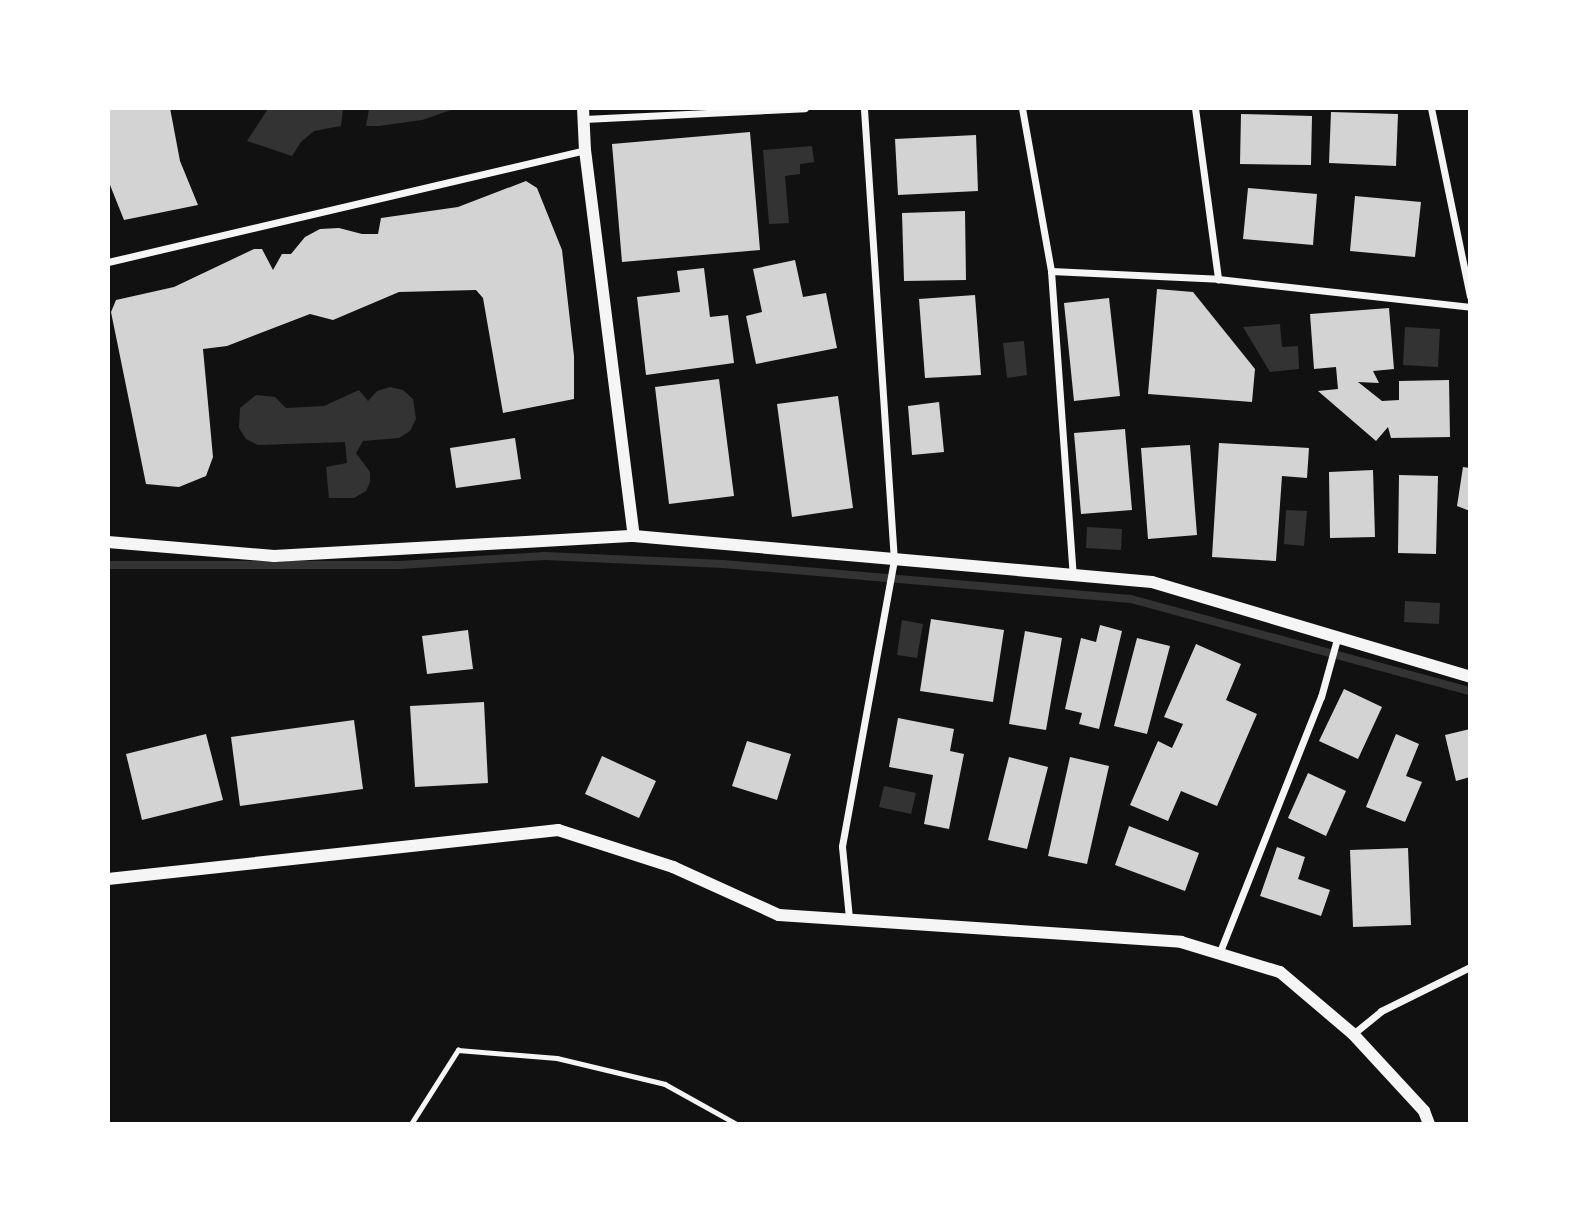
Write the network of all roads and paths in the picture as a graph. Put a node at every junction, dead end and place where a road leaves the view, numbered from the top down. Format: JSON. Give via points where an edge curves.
{"nodes":[{"id":1,"x":805,"y":108,"type":"edge"},
{"id":2,"x":864,"y":108,"type":"edge"},
{"id":3,"x":1022,"y":108,"type":"edge"},
{"id":4,"x":1195,"y":108,"type":"edge"},
{"id":5,"x":1431,"y":108,"type":"edge"},
{"id":6,"x":584,"y":114,"type":"edge"},
{"id":7,"x":585,"y":150,"type":"junction"},
{"id":8,"x":108,"y":261,"type":"edge"},
{"id":9,"x":1051,"y":271,"type":"junction"},
{"id":10,"x":1218,"y":279,"type":"junction"},
{"id":11,"x":1469,"y":296,"type":"edge"},
{"id":12,"x":1469,"y":307,"type":"edge"},
{"id":13,"x":634,"y":536,"type":"junction"},
{"id":14,"x":108,"y":542,"type":"edge"},
{"id":15,"x":894,"y":562,"type":"junction"},
{"id":16,"x":1073,"y":575,"type":"junction"},
{"id":17,"x":1337,"y":639,"type":"junction"},
{"id":18,"x":1469,"y":677,"type":"edge"},
{"id":19,"x":108,"y":879,"type":"edge"},
{"id":20,"x":849,"y":918,"type":"junction"},
{"id":21,"x":1219,"y":954,"type":"junction"},
{"id":22,"x":1469,"y":967,"type":"edge"},
{"id":23,"x":1353,"y":1034,"type":"junction"},
{"id":24,"x":411,"y":1124,"type":"edge"},
{"id":25,"x":737,"y":1124,"type":"edge"},
{"id":26,"x":1429,"y":1124,"type":"edge"}],
"edges":[{"from":1,"to":6,"type":"street"},
{"from":2,"to":15,"type":"street"},
{"from":3,"to":9,"type":"street"},
{"from":4,"to":10,"type":"street"},
{"from":5,"to":11,"type":"street"},
{"from":6,"to":7,"type":"street"},
{"from":7,"to":8,"type":"street"},
{"from":7,"to":13,"type":"street"},
{"from":9,"to":10,"type":"street"},
{"from":9,"to":16,"type":"street"},
{"from":10,"to":12,"type":"street"},
{"from":13,"to":14,"type":"street","via":[[274,556]]},
{"from":13,"to":15,"type":"street"},
{"from":15,"to":16,"type":"street"},
{"from":15,"to":20,"type":"street","via":[[842,846]]},
{"from":16,"to":17,"type":"street","via":[[1152,582]]},
{"from":17,"to":18,"type":"street"},
{"from":17,"to":21,"type":"street","via":[[1321,697]]},
{"from":19,"to":20,"type":"street","via":[[558,830],[673,867],[779,915]]},
{"from":20,"to":21,"type":"street","via":[[1181,942]]},
{"from":21,"to":23,"type":"street","via":[[1280,972]]},
{"from":22,"to":23,"type":"street","via":[[1381,1011]]},
{"from":23,"to":26,"type":"street","via":[[1424,1111]]},
{"from":24,"to":25,"type":"path","via":[[458,1050],[556,1058],[665,1084]]}]}
